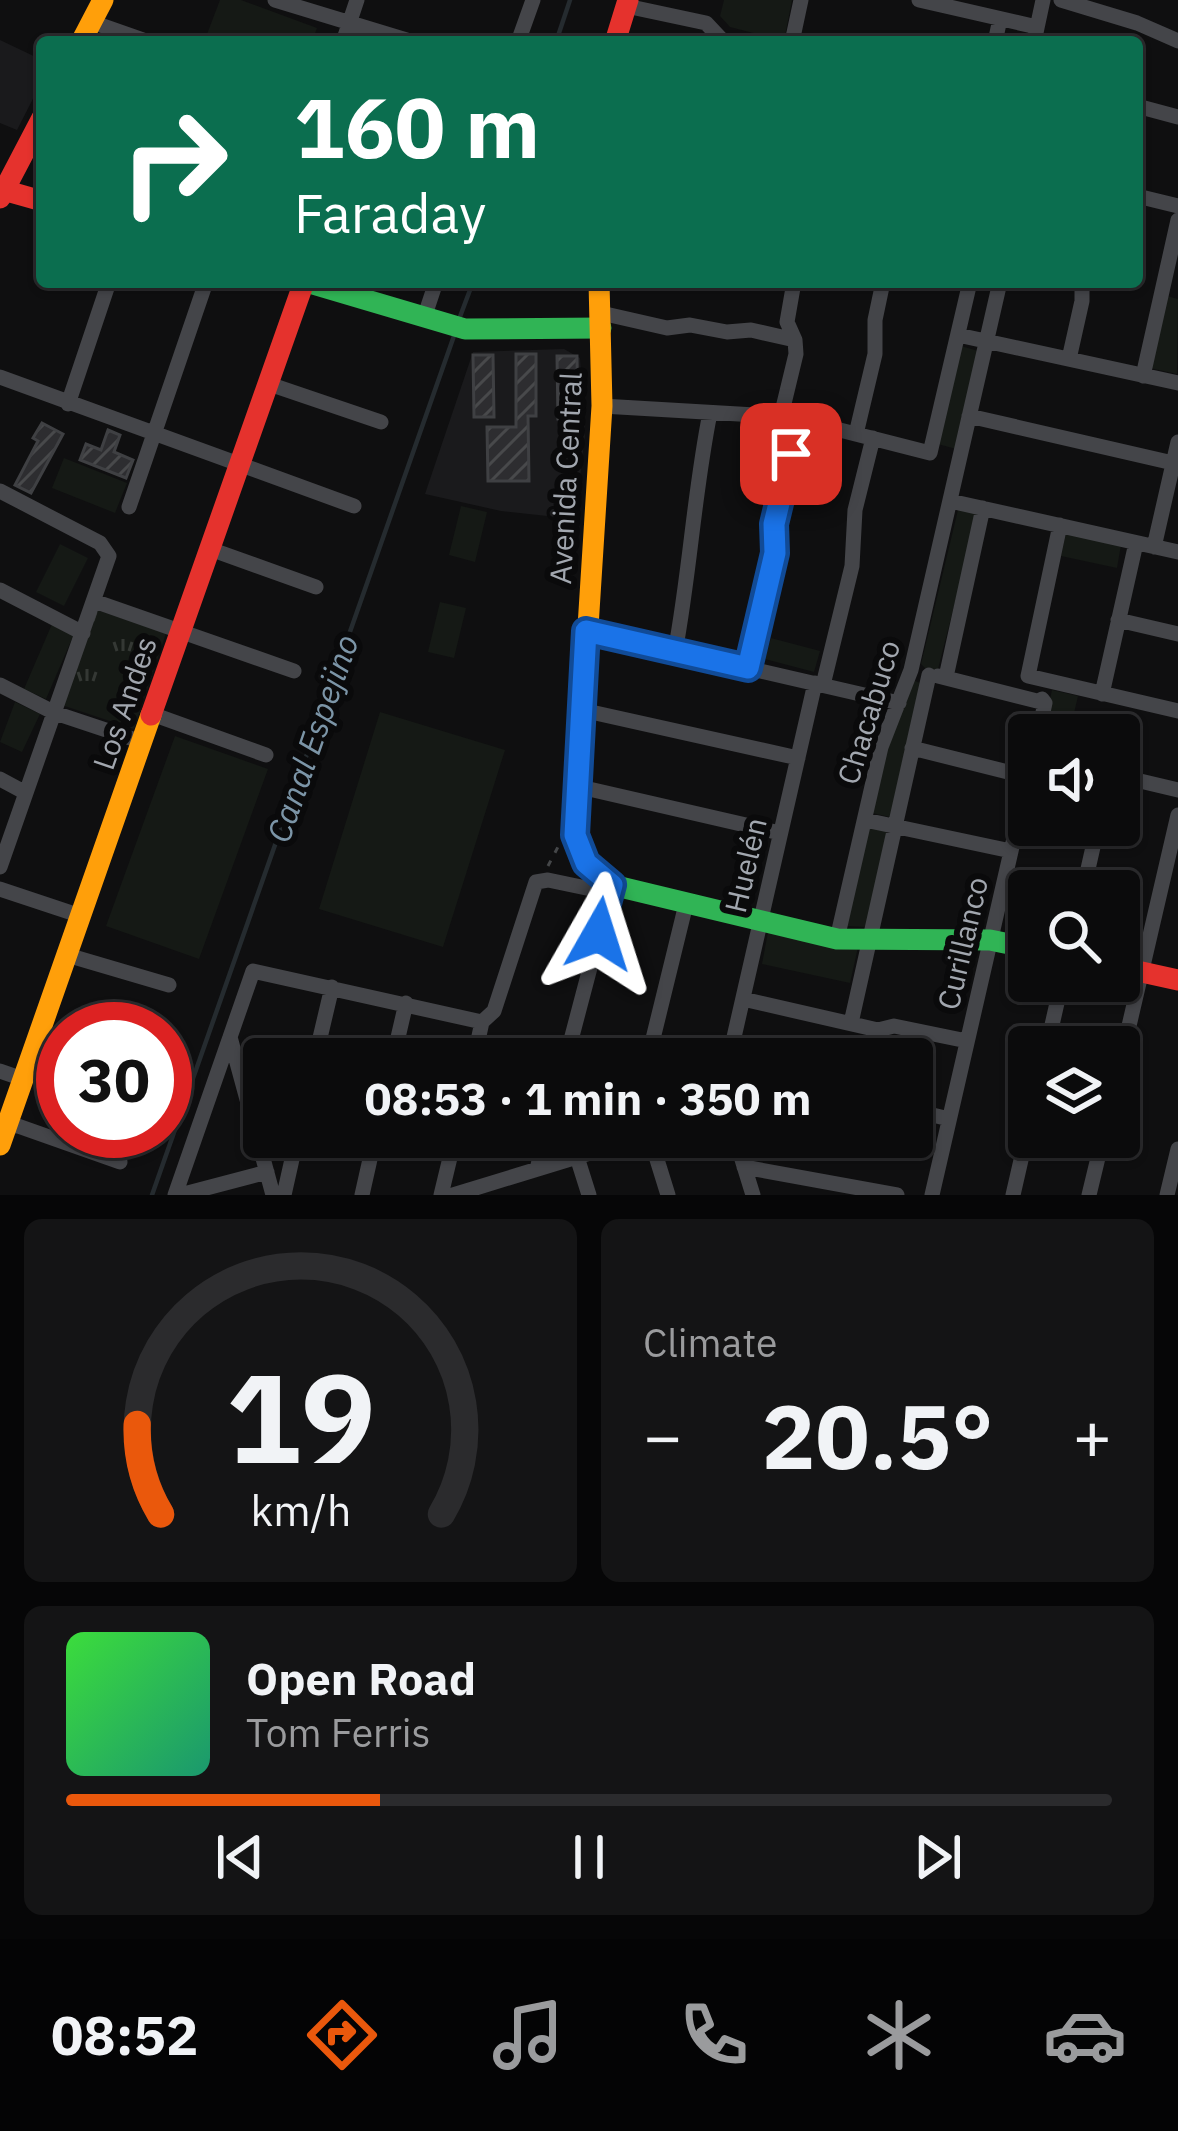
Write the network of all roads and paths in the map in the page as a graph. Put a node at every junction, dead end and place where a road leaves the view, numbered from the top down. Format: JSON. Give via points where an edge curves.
{"nodes":[{"id":1,"x":103,"y":0,"type":"edge"},
{"id":2,"x":275,"y":0,"type":"edge"},
{"id":3,"x":357,"y":0,"type":"edge"},
{"id":4,"x":533,"y":0,"type":"edge"},
{"id":5,"x":802,"y":0,"type":"edge"},
{"id":6,"x":919,"y":0,"type":"edge"},
{"id":7,"x":1043,"y":0,"type":"edge"},
{"id":8,"x":1060,"y":0,"type":"edge"},
{"id":9,"x":627,"y":3,"type":"edge"},
{"id":10,"x":1000,"y":19,"type":"junction"},
{"id":11,"x":350,"y":21,"type":"junction"},
{"id":12,"x":87,"y":32,"type":"edge"},
{"id":13,"x":1035,"y":34,"type":"edge"},
{"id":14,"x":710,"y":35,"type":"edge"},
{"id":15,"x":345,"y":36,"type":"edge"},
{"id":16,"x":395,"y":36,"type":"edge"},
{"id":17,"x":520,"y":36,"type":"edge"},
{"id":18,"x":617,"y":36,"type":"edge"},
{"id":19,"x":793,"y":36,"type":"edge"},
{"id":20,"x":996,"y":36,"type":"edge"},
{"id":21,"x":1178,"y":41,"type":"edge"},
{"id":22,"x":1143,"y":108,"type":"edge"},
{"id":23,"x":1178,"y":117,"type":"edge"},
{"id":24,"x":36,"y":129,"type":"edge"},
{"id":25,"x":1,"y":192,"type":"edge"},
{"id":26,"x":1143,"y":197,"type":"edge"},
{"id":27,"x":36,"y":200,"type":"edge"},
{"id":28,"x":1178,"y":206,"type":"edge"},
{"id":29,"x":1178,"y":220,"type":"edge"},
{"id":30,"x":108,"y":288,"type":"edge"},
{"id":31,"x":204,"y":288,"type":"edge"},
{"id":32,"x":303,"y":288,"type":"edge"},
{"id":33,"x":344,"y":288,"type":"edge"},
{"id":34,"x":437,"y":288,"type":"edge"},
{"id":35,"x":599,"y":288,"type":"edge"},
{"id":36,"x":793,"y":288,"type":"edge"},
{"id":37,"x":882,"y":288,"type":"edge"},
{"id":38,"x":969,"y":288,"type":"edge"},
{"id":39,"x":999,"y":288,"type":"edge"},
{"id":40,"x":1082,"y":288,"type":"edge"},
{"id":41,"x":1170,"y":294,"type":"edge"},
{"id":42,"x":601,"y":321,"type":"junction"},
{"id":43,"x":444,"y":324,"type":"junction"},
{"id":44,"x":958,"y":334,"type":"junction"},
{"id":45,"x":795,"y":340,"type":"junction"},
{"id":46,"x":987,"y":341,"type":"junction"},
{"id":47,"x":1069,"y":359,"type":"junction"},
{"id":48,"x":1144,"y":376,"type":"junction"},
{"id":49,"x":0,"y":377,"type":"edge"},
{"id":50,"x":1178,"y":383,"type":"edge"},
{"id":51,"x":268,"y":384,"type":"junction"},
{"id":52,"x":68,"y":404,"type":"junction"},
{"id":53,"x":602,"y":406,"type":"junction"},
{"id":54,"x":710,"y":412,"type":"junction"},
{"id":55,"x":781,"y":416,"type":"junction"},
{"id":56,"x":969,"y":416,"type":"junction"},
{"id":57,"x":800,"y":419,"type":"junction"},
{"id":58,"x":381,"y":422,"type":"dead end"},
{"id":59,"x":154,"y":435,"type":"junction"},
{"id":60,"x":864,"y":436,"type":"junction"},
{"id":61,"x":1178,"y":442,"type":"edge"},
{"id":62,"x":1173,"y":464,"type":"junction"},
{"id":63,"x":240,"y":466,"type":"junction"},
{"id":64,"x":0,"y":491,"type":"edge"},
{"id":65,"x":950,"y":501,"type":"junction"},
{"id":66,"x":354,"y":506,"type":"dead end"},
{"id":67,"x":129,"y":507,"type":"dead end"},
{"id":68,"x":983,"y":508,"type":"junction"},
{"id":69,"x":1060,"y":525,"type":"junction"},
{"id":70,"x":1136,"y":543,"type":"junction"},
{"id":71,"x":1154,"y":547,"type":"junction"},
{"id":72,"x":210,"y":549,"type":"junction"},
{"id":73,"x":1178,"y":552,"type":"edge"},
{"id":74,"x":316,"y":587,"type":"dead end"},
{"id":75,"x":0,"y":590,"type":"edge"},
{"id":76,"x":94,"y":601,"type":"junction"},
{"id":77,"x":1118,"y":620,"type":"junction"},
{"id":78,"x":181,"y":631,"type":"junction"},
{"id":79,"x":586,"y":631,"type":"junction"},
{"id":80,"x":83,"y":633,"type":"junction"},
{"id":81,"x":1178,"y":634,"type":"edge"},
{"id":82,"x":675,"y":652,"type":"junction"},
{"id":83,"x":748,"y":668,"type":"junction"},
{"id":84,"x":911,"y":670,"type":"junction"},
{"id":85,"x":294,"y":671,"type":"dead end"},
{"id":86,"x":938,"y":676,"type":"junction"},
{"id":87,"x":1028,"y":676,"type":"junction"},
{"id":88,"x":819,"y":684,"type":"junction"},
{"id":89,"x":0,"y":685,"type":"edge"},
{"id":90,"x":1102,"y":694,"type":"junction"},
{"id":91,"x":898,"y":703,"type":"junction"},
{"id":92,"x":1045,"y":703,"type":"junction"},
{"id":93,"x":582,"y":710,"type":"junction"},
{"id":94,"x":1178,"y":711,"type":"edge"},
{"id":95,"x":55,"y":712,"type":"junction"},
{"id":96,"x":152,"y":714,"type":"junction"},
{"id":97,"x":1043,"y":714,"type":"edge"},
{"id":98,"x":142,"y":742,"type":"junction"},
{"id":99,"x":913,"y":748,"type":"junction"},
{"id":100,"x":266,"y":755,"type":"dead end"},
{"id":101,"x":798,"y":758,"type":"junction"},
{"id":102,"x":1008,"y":770,"type":"edge"},
{"id":103,"x":0,"y":779,"type":"edge"},
{"id":104,"x":1140,"y":781,"type":"edge"},
{"id":105,"x":576,"y":786,"type":"junction"},
{"id":106,"x":1178,"y":790,"type":"edge"},
{"id":107,"x":26,"y":793,"type":"junction"},
{"id":108,"x":1178,"y":815,"type":"edge"},
{"id":109,"x":865,"y":820,"type":"junction"},
{"id":110,"x":895,"y":826,"type":"junction"},
{"id":111,"x":780,"y":833,"type":"junction"},
{"id":112,"x":564,"y":836,"type":"dead end"},
{"id":113,"x":1012,"y":846,"type":"edge"},
{"id":114,"x":1011,"y":851,"type":"junction"},
{"id":115,"x":0,"y":867,"type":"edge"},
{"id":116,"x":540,"y":880,"type":"junction"},
{"id":117,"x":0,"y":889,"type":"edge"},
{"id":118,"x":611,"y":889,"type":"junction"},
{"id":119,"x":686,"y":904,"type":"junction"},
{"id":120,"x":81,"y":916,"type":"junction"},
{"id":121,"x":760,"y":923,"type":"junction"},
{"id":122,"x":837,"y":939,"type":"junction"},
{"id":123,"x":870,"y":940,"type":"junction"},
{"id":124,"x":990,"y":940,"type":"junction"},
{"id":125,"x":1008,"y":944,"type":"edge"},
{"id":126,"x":67,"y":955,"type":"junction"},
{"id":127,"x":1142,"y":972,"type":"junction"},
{"id":128,"x":1178,"y":980,"type":"edge"},
{"id":129,"x":169,"y":985,"type":"dead end"},
{"id":130,"x":332,"y":987,"type":"junction"},
{"id":131,"x":743,"y":999,"type":"junction"},
{"id":132,"x":50,"y":1002,"type":"edge"},
{"id":133,"x":406,"y":1004,"type":"junction"},
{"id":134,"x":482,"y":1022,"type":"junction"},
{"id":135,"x":851,"y":1023,"type":"junction"},
{"id":136,"x":1129,"y":1026,"type":"edge"},
{"id":137,"x":230,"y":1036,"type":"junction"},
{"id":138,"x":320,"y":1038,"type":"edge"},
{"id":139,"x":398,"y":1038,"type":"edge"},
{"id":140,"x":479,"y":1038,"type":"edge"},
{"id":141,"x":572,"y":1038,"type":"edge"},
{"id":142,"x":653,"y":1038,"type":"edge"},
{"id":143,"x":734,"y":1038,"type":"edge"},
{"id":144,"x":967,"y":1041,"type":"junction"},
{"id":145,"x":36,"y":1043,"type":"edge"},
{"id":146,"x":0,"y":1071,"type":"edge"},
{"id":147,"x":23,"y":1079,"type":"junction"},
{"id":148,"x":933,"y":1115,"type":"edge"},
{"id":149,"x":949,"y":1119,"type":"junction"},
{"id":150,"x":2,"y":1132,"type":"edge"},
{"id":151,"x":1178,"y":1149,"type":"edge"},
{"id":152,"x":292,"y":1158,"type":"edge"},
{"id":153,"x":370,"y":1158,"type":"edge"},
{"id":154,"x":450,"y":1158,"type":"edge"},
{"id":155,"x":540,"y":1158,"type":"edge"},
{"id":156,"x":574,"y":1158,"type":"edge"},
{"id":157,"x":577,"y":1158,"type":"edge"},
{"id":158,"x":648,"y":1158,"type":"edge"},
{"id":159,"x":741,"y":1158,"type":"edge"},
{"id":160,"x":1021,"y":1158,"type":"edge"},
{"id":161,"x":1098,"y":1158,"type":"edge"},
{"id":162,"x":120,"y":1162,"type":"dead end"},
{"id":163,"x":744,"y":1167,"type":"junction"},
{"id":164,"x":537,"y":1169,"type":"junction"},
{"id":165,"x":267,"y":1172,"type":"junction"},
{"id":166,"x":506,"y":1187,"type":"edge"},
{"id":167,"x":840,"y":1190,"type":"edge"},
{"id":168,"x":177,"y":1195,"type":"edge"},
{"id":169,"x":273,"y":1195,"type":"edge"},
{"id":170,"x":284,"y":1195,"type":"edge"},
{"id":171,"x":362,"y":1195,"type":"edge"},
{"id":172,"x":441,"y":1195,"type":"edge"},
{"id":173,"x":453,"y":1195,"type":"edge"},
{"id":174,"x":589,"y":1195,"type":"edge"},
{"id":175,"x":668,"y":1195,"type":"edge"},
{"id":176,"x":753,"y":1195,"type":"edge"},
{"id":177,"x":897,"y":1195,"type":"edge"},
{"id":178,"x":932,"y":1195,"type":"edge"},
{"id":179,"x":1013,"y":1195,"type":"edge"},
{"id":180,"x":1089,"y":1195,"type":"edge"},
{"id":181,"x":1168,"y":1195,"type":"edge"}],
"edges":[{"from":1,"to":12,"type":"street"},
{"from":2,"to":11,"type":"street"},
{"from":3,"to":11,"type":"street"},
{"from":4,"to":17,"type":"street"},
{"from":5,"to":19,"type":"street"},
{"from":6,"to":10,"type":"street"},
{"from":7,"to":13,"type":"street"},
{"from":8,"to":21,"type":"street"},
{"from":9,"to":14,"type":"street","via":[[706,23]]},
{"from":9,"to":18,"type":"street"},
{"from":10,"to":13,"type":"street"},
{"from":10,"to":20,"type":"street"},
{"from":11,"to":15,"type":"street"},
{"from":11,"to":16,"type":"street"},
{"from":22,"to":23,"type":"street"},
{"from":24,"to":25,"type":"street"},
{"from":25,"to":27,"type":"street"},
{"from":26,"to":28,"type":"street"},
{"from":29,"to":41,"type":"street"},
{"from":30,"to":52,"type":"street"},
{"from":31,"to":59,"type":"street"},
{"from":32,"to":51,"type":"street","name":"Los Andes"},
{"from":33,"to":43,"type":"street"},
{"from":34,"to":43,"type":"street"},
{"from":35,"to":42,"type":"street","name":"Avenida Central"},
{"from":36,"to":45,"type":"street","via":[[787,322]]},
{"from":37,"to":60,"type":"street","name":"Huelén"},
{"from":38,"to":44,"type":"street"},
{"from":39,"to":46,"type":"street","name":"Chacabuco"},
{"from":40,"to":47,"type":"street"},
{"from":41,"to":48,"type":"street"},
{"from":42,"to":43,"type":"street"},
{"from":42,"to":45,"type":"street"},
{"from":42,"to":53,"type":"street","name":"Avenida Central"},
{"from":44,"to":46,"type":"street"},
{"from":44,"to":60,"type":"street","via":[[930,453]]},
{"from":45,"to":55,"type":"street"},
{"from":46,"to":47,"type":"street"},
{"from":46,"to":56,"type":"street","name":"Chacabuco"},
{"from":47,"to":48,"type":"street"},
{"from":48,"to":50,"type":"street"},
{"from":49,"to":52,"type":"street"},
{"from":51,"to":58,"type":"street"},
{"from":51,"to":63,"type":"street","name":"Los Andes"},
{"from":52,"to":59,"type":"street"},
{"from":53,"to":54,"type":"street"},
{"from":53,"to":79,"type":"street","name":"Avenida Central"},
{"from":54,"to":55,"type":"street"},
{"from":54,"to":82,"type":"street"},
{"from":55,"to":57,"type":"street"},
{"from":56,"to":62,"type":"street"},
{"from":56,"to":65,"type":"street","name":"Chacabuco"},
{"from":57,"to":60,"type":"street"},
{"from":57,"to":83,"type":"street"},
{"from":59,"to":63,"type":"street"},
{"from":59,"to":67,"type":"street"},
{"from":60,"to":88,"type":"street","name":"Huelén","via":[[852,566]]},
{"from":61,"to":62,"type":"street"},
{"from":62,"to":71,"type":"street"},
{"from":63,"to":66,"type":"street"},
{"from":63,"to":72,"type":"street","name":"Los Andes"},
{"from":64,"to":76,"type":"street","via":[[108,551]]},
{"from":65,"to":68,"type":"street"},
{"from":65,"to":84,"type":"street","name":"Chacabuco"},
{"from":68,"to":69,"type":"street"},
{"from":68,"to":86,"type":"street","name":"Chacabuco"},
{"from":69,"to":70,"type":"street"},
{"from":69,"to":87,"type":"street"},
{"from":70,"to":71,"type":"street"},
{"from":70,"to":77,"type":"street"},
{"from":71,"to":73,"type":"street"},
{"from":72,"to":74,"type":"street"},
{"from":72,"to":78,"type":"street","name":"Los Andes"},
{"from":75,"to":80,"type":"street"},
{"from":76,"to":78,"type":"street"},
{"from":76,"to":80,"type":"street"},
{"from":77,"to":81,"type":"street"},
{"from":77,"to":90,"type":"street"},
{"from":78,"to":85,"type":"street"},
{"from":78,"to":96,"type":"street","name":"Los Andes"},
{"from":79,"to":82,"type":"street"},
{"from":79,"to":93,"type":"street","name":"Avenida Central"},
{"from":80,"to":95,"type":"street"},
{"from":82,"to":83,"type":"street"},
{"from":83,"to":88,"type":"street"},
{"from":84,"to":86,"type":"street"},
{"from":84,"to":91,"type":"street","name":"Chacabuco"},
{"from":86,"to":92,"type":"street"},
{"from":86,"to":99,"type":"street","name":"Chacabuco"},
{"from":87,"to":90,"type":"street"},
{"from":87,"to":92,"type":"street"},
{"from":88,"to":91,"type":"street"},
{"from":88,"to":101,"type":"street","name":"Huelén"},
{"from":89,"to":95,"type":"street"},
{"from":90,"to":94,"type":"street"},
{"from":91,"to":109,"type":"street","name":"Chacabuco"},
{"from":92,"to":97,"type":"street"},
{"from":93,"to":101,"type":"street"},
{"from":93,"to":105,"type":"street","name":"Avenida Central"},
{"from":95,"to":98,"type":"street"},
{"from":95,"to":107,"type":"street"},
{"from":96,"to":98,"type":"street","name":"Los Andes"},
{"from":96,"to":100,"type":"street"},
{"from":98,"to":120,"type":"street","name":"Los Andes"},
{"from":99,"to":102,"type":"street"},
{"from":99,"to":110,"type":"street","name":"Chacabuco"},
{"from":101,"to":111,"type":"street","name":"Huelén"},
{"from":103,"to":107,"type":"street"},
{"from":104,"to":106,"type":"street"},
{"from":105,"to":111,"type":"street"},
{"from":105,"to":118,"type":"street","name":"Avenida Central","via":[[578,847]]},
{"from":107,"to":115,"type":"street"},
{"from":108,"to":127,"type":"street"},
{"from":109,"to":110,"type":"street"},
{"from":109,"to":122,"type":"street","name":"Chacabuco"},
{"from":110,"to":114,"type":"street"},
{"from":110,"to":123,"type":"street","name":"Chacabuco"},
{"from":111,"to":121,"type":"street","name":"Huelén"},
{"from":112,"to":116,"type":"path"},
{"from":113,"to":114,"type":"street","name":"Curillanco"},
{"from":114,"to":124,"type":"street","name":"Curillanco"},
{"from":116,"to":118,"type":"street"},
{"from":116,"to":134,"type":"street","via":[[494,1011]]},
{"from":117,"to":120,"type":"street"},
{"from":118,"to":119,"type":"street"},
{"from":118,"to":141,"type":"street"},
{"from":119,"to":121,"type":"street"},
{"from":119,"to":142,"type":"street"},
{"from":120,"to":126,"type":"street","name":"Los Andes"},
{"from":121,"to":122,"type":"street"},
{"from":121,"to":131,"type":"street","name":"Huelén"},
{"from":122,"to":123,"type":"street"},
{"from":123,"to":124,"type":"street"},
{"from":123,"to":135,"type":"street","name":"Chacabuco"},
{"from":124,"to":125,"type":"street"},
{"from":124,"to":144,"type":"street","name":"Curillanco"},
{"from":126,"to":129,"type":"street"},
{"from":126,"to":132,"type":"street","name":"Los Andes"},
{"from":127,"to":128,"type":"street"},
{"from":127,"to":136,"type":"street"},
{"from":130,"to":133,"type":"street"},
{"from":130,"to":137,"type":"street","via":[[250,974]]},
{"from":130,"to":138,"type":"street"},
{"from":131,"to":135,"type":"street"},
{"from":131,"to":143,"type":"street","name":"Huelén"},
{"from":133,"to":134,"type":"street"},
{"from":133,"to":139,"type":"street"},
{"from":134,"to":140,"type":"street"},
{"from":135,"to":144,"type":"street"},
{"from":137,"to":165,"type":"street"},
{"from":137,"to":168,"type":"street"},
{"from":144,"to":149,"type":"street","name":"Curillanco"},
{"from":145,"to":147,"type":"street","name":"Los Andes"},
{"from":146,"to":147,"type":"street"},
{"from":147,"to":150,"type":"street","name":"Los Andes"},
{"from":148,"to":149,"type":"street"},
{"from":149,"to":178,"type":"street","name":"Curillanco"},
{"from":150,"to":162,"type":"street","via":[[18,1126]]},
{"from":151,"to":181,"type":"street"},
{"from":152,"to":170,"type":"street"},
{"from":153,"to":171,"type":"street"},
{"from":154,"to":172,"type":"street"},
{"from":155,"to":164,"type":"street"},
{"from":156,"to":164,"type":"street"},
{"from":157,"to":174,"type":"street"},
{"from":158,"to":175,"type":"street"},
{"from":159,"to":163,"type":"street"},
{"from":160,"to":179,"type":"street"},
{"from":161,"to":180,"type":"street"},
{"from":163,"to":167,"type":"street"},
{"from":163,"to":176,"type":"street"},
{"from":164,"to":166,"type":"street"},
{"from":165,"to":168,"type":"street"},
{"from":165,"to":169,"type":"street"},
{"from":166,"to":173,"type":"street"},
{"from":167,"to":177,"type":"street"}]}
